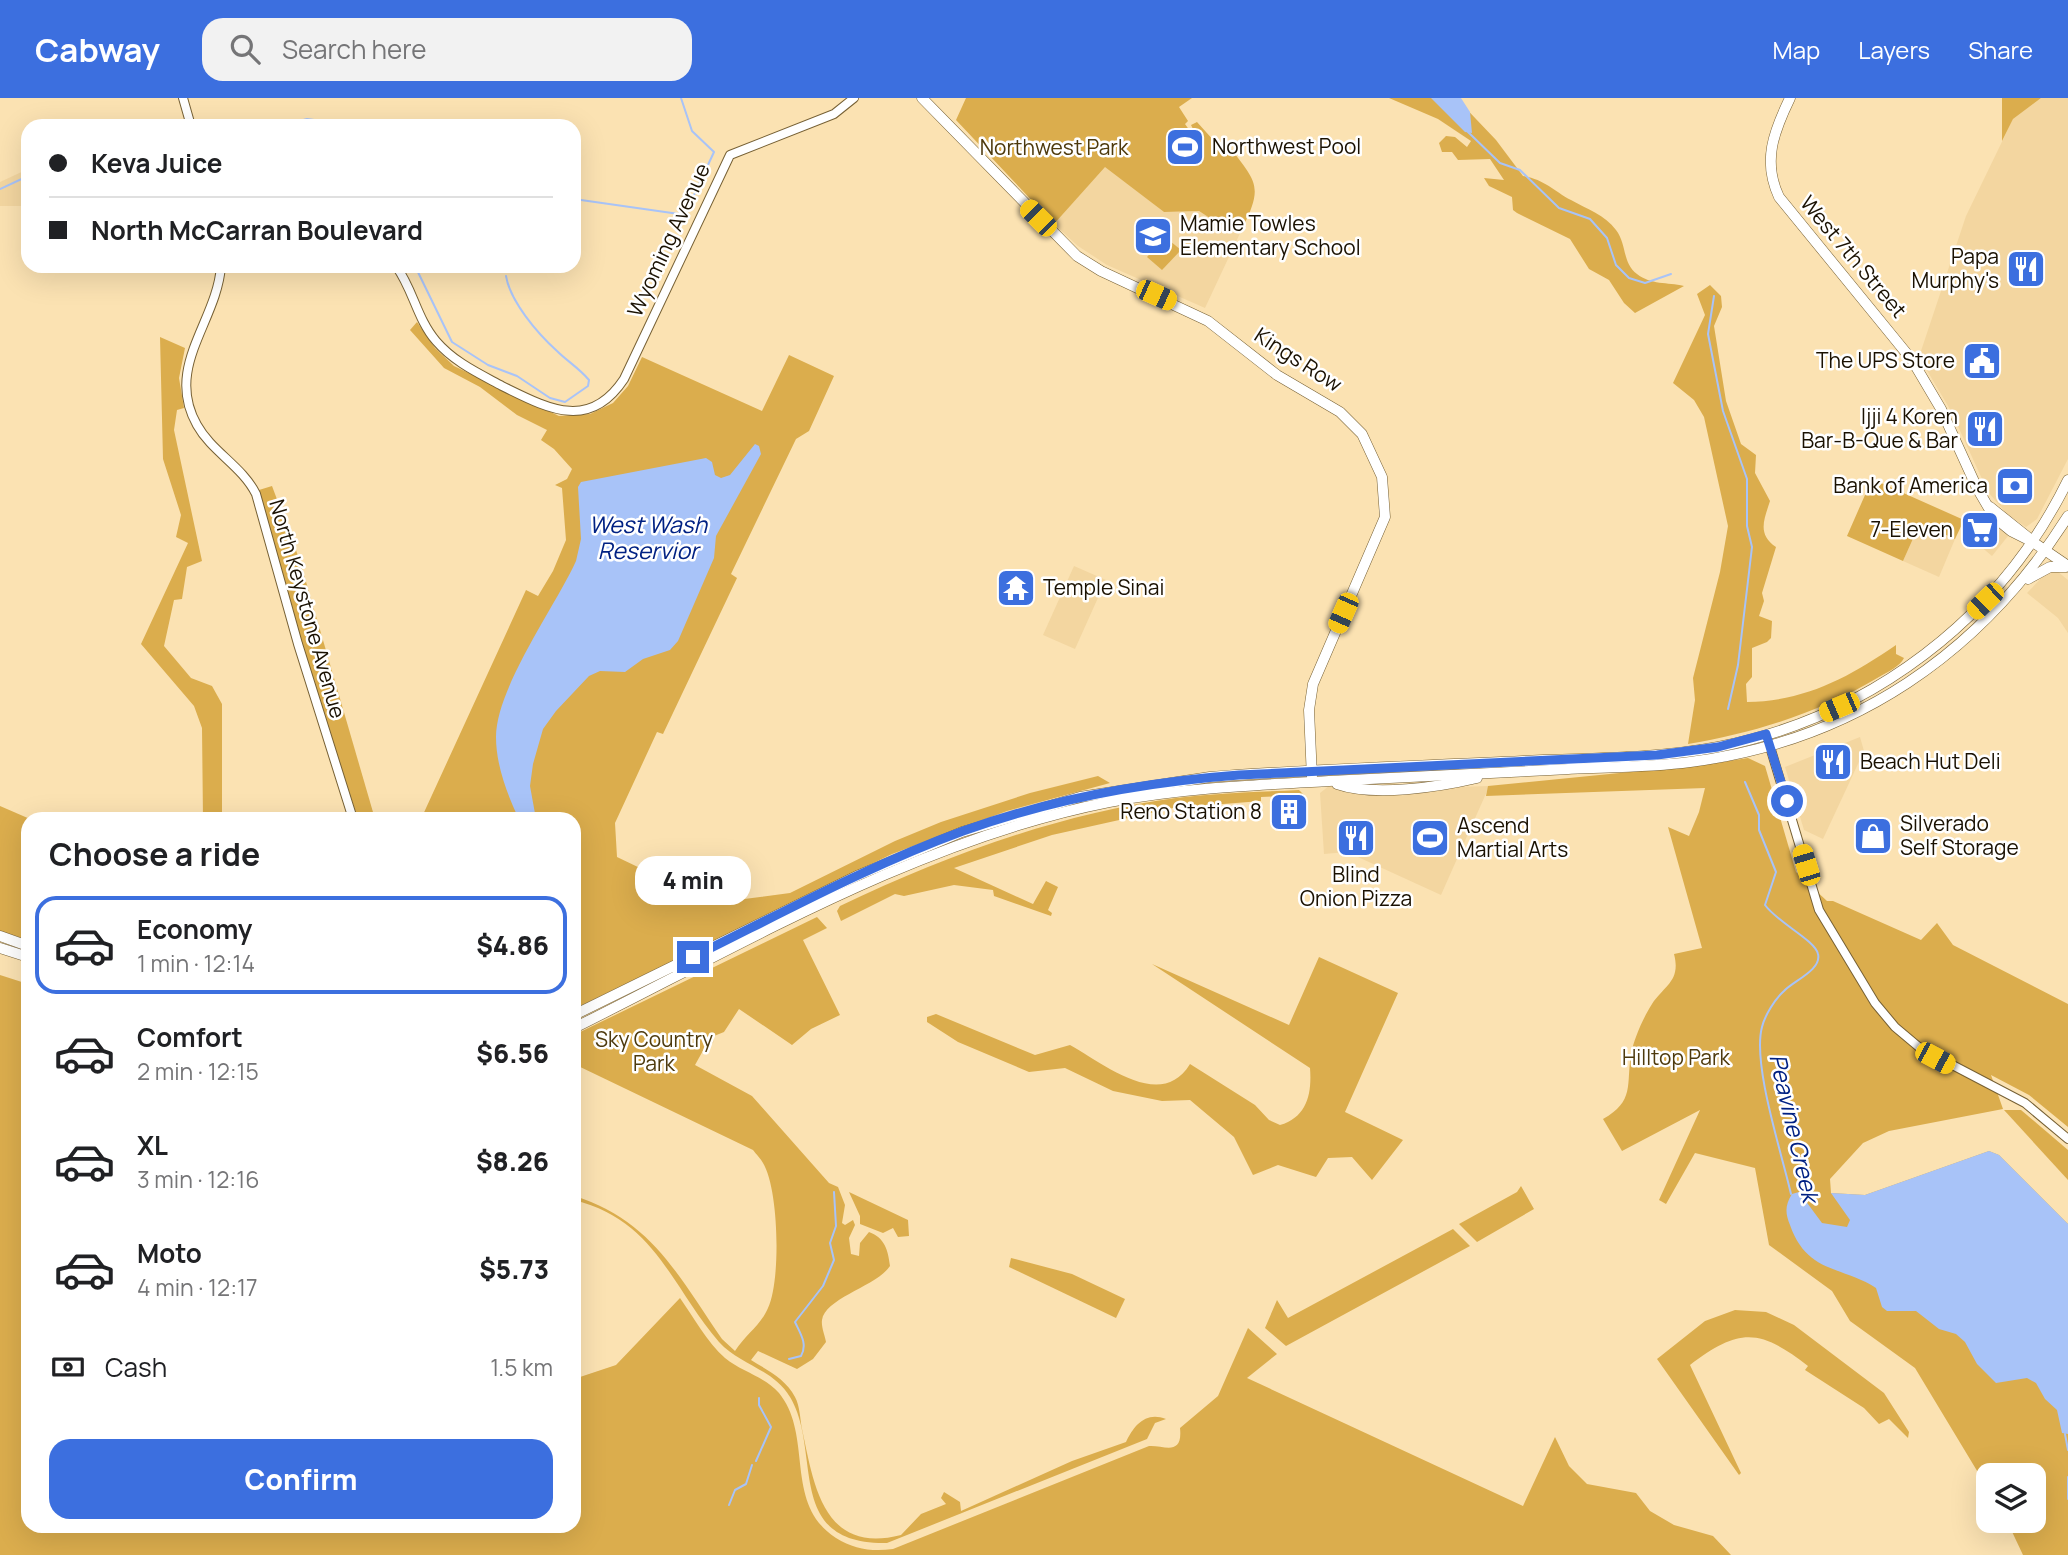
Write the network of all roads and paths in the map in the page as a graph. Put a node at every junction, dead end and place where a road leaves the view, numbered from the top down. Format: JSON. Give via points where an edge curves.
{"nodes":[{"id":1,"x":183,"y":98,"type":"edge"},
{"id":2,"x":854,"y":98,"type":"edge"},
{"id":3,"x":922,"y":98,"type":"edge"},
{"id":4,"x":1790,"y":98,"type":"edge"},
{"id":5,"x":189,"y":119,"type":"edge"},
{"id":6,"x":220,"y":273,"type":"edge"},
{"id":7,"x":399,"y":273,"type":"edge"},
{"id":8,"x":2068,"y":480,"type":"edge"},
{"id":9,"x":2068,"y":516,"type":"edge"},
{"id":10,"x":2033,"y":542,"type":"junction"},
{"id":11,"x":2046,"y":551,"type":"junction"},
{"id":12,"x":2068,"y":567,"type":"edge"},
{"id":13,"x":2022,"y":583,"type":"junction"},
{"id":14,"x":1766,"y":734,"type":"junction"},
{"id":15,"x":1770,"y":747,"type":"junction"},
{"id":16,"x":1312,"y":777,"type":"junction"},
{"id":17,"x":1052,"y":810,"type":"junction"},
{"id":18,"x":351,"y":812,"type":"edge"},
{"id":19,"x":0,"y":936,"type":"edge"},
{"id":20,"x":21,"y":944,"type":"edge"},
{"id":21,"x":0,"y":947,"type":"edge"},
{"id":22,"x":21,"y":954,"type":"edge"},
{"id":23,"x":581,"y":1012,"type":"edge"},
{"id":24,"x":581,"y":1025,"type":"edge"},
{"id":25,"x":2068,"y":1139,"type":"edge"}],
"edges":[{"from":1,"to":5,"type":"street"},
{"from":2,"to":7,"type":"street","name":"Wyoming Avenue","via":[[834,114],[730,155],[624,379],[606,399],[582,410],[551,409],[455,359],[426,327]]},
{"from":3,"to":16,"type":"main road","name":"Kings Row","via":[[1077,256],[1208,321],[1278,375],[1340,412],[1370,447],[1384,486],[1385,517],[1313,684],[1309,710]]},
{"from":4,"to":10,"type":"main road","name":"West 7th Street","via":[[1771,148],[1772,178],[1779,197],[1911,359],[1941,409],[1976,488],[1999,522]]},
{"from":6,"to":18,"type":"street","name":"North Keystone Avenue","via":[[187,366],[189,403],[205,436],[243,473],[256,494]]},
{"from":8,"to":10,"type":"main road"},
{"from":9,"to":11,"type":"main road"},
{"from":10,"to":11,"type":"main road","name":"West 7th Street"},
{"from":10,"to":14,"type":"main road","via":[[1985,601],[1912,665],[1839,707]]},
{"from":11,"to":12,"type":"main road","name":"West 7th Street"},
{"from":11,"to":13,"type":"main road"},
{"from":12,"to":13,"type":"main road","via":[[2050,567]]},
{"from":13,"to":15,"type":"main road","via":[[1977,631],[1915,680],[1847,716]]},
{"from":14,"to":15,"type":"street"},
{"from":14,"to":16,"type":"main road","via":[[1718,747],[1657,755]]},
{"from":15,"to":16,"type":"main road","via":[[1661,765],[1507,772],[1444,785],[1355,789]]},
{"from":15,"to":25,"type":"street","via":[[1819,910],[1875,1003],[1920,1048],[2025,1103]]},
{"from":16,"to":17,"type":"main road"},
{"from":17,"to":23,"type":"main road","via":[[962,832],[885,863]]},
{"from":17,"to":24,"type":"main road","via":[[902,867]]},
{"from":19,"to":20,"type":"main road"},
{"from":21,"to":22,"type":"main road"}]}
